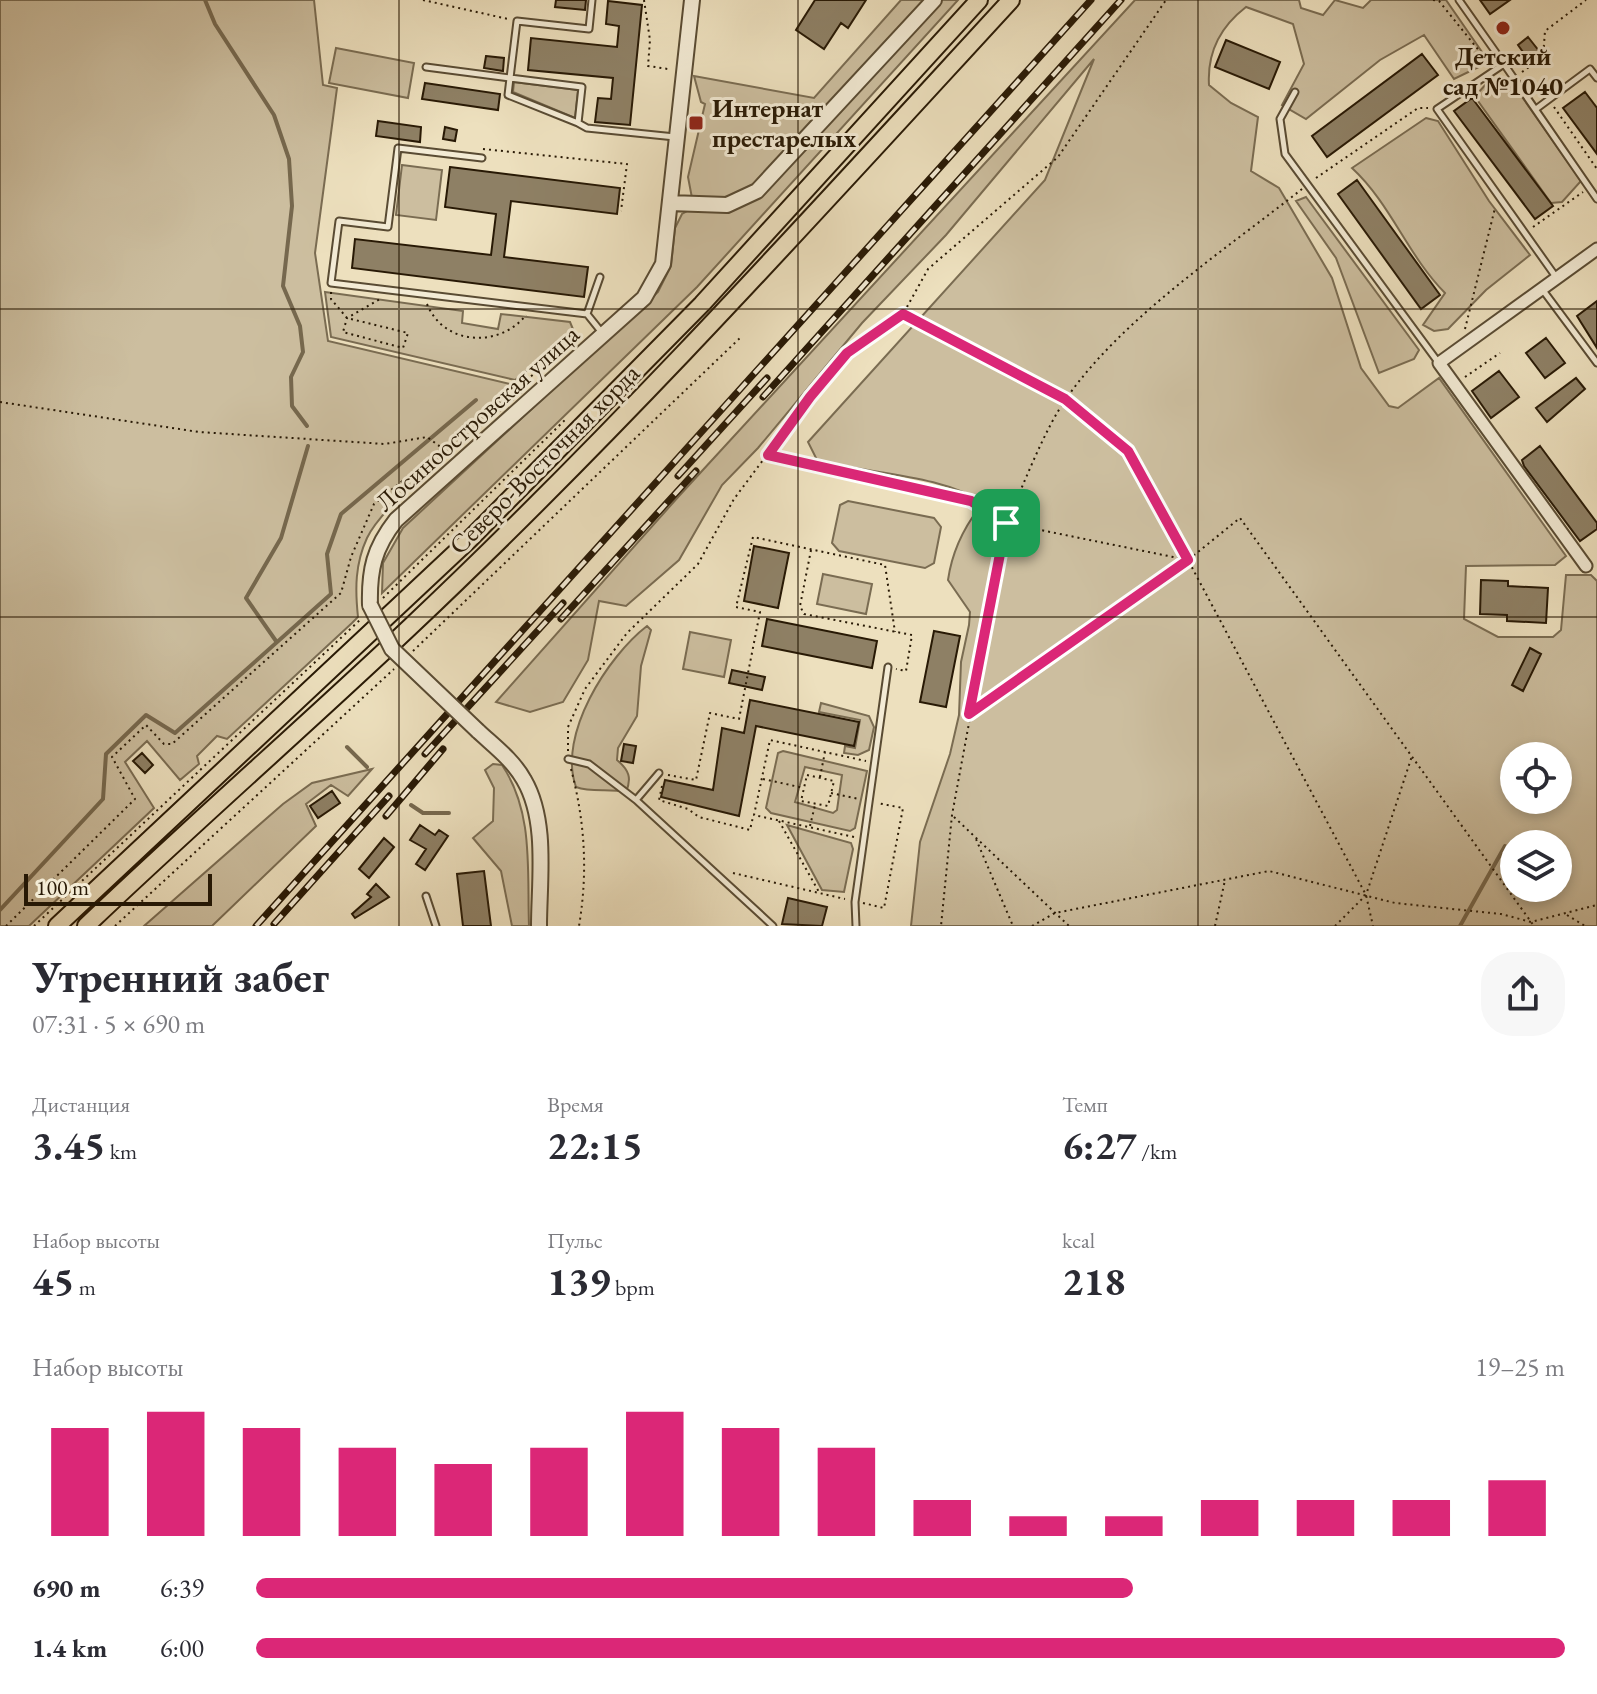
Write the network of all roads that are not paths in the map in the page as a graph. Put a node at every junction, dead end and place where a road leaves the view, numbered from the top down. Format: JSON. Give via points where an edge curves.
{"nodes":[{"id":1,"x":592,"y":0,"type":"edge"},
{"id":2,"x":692,"y":0,"type":"edge"},
{"id":3,"x":934,"y":0,"type":"edge"},
{"id":4,"x":979,"y":0,"type":"edge"},
{"id":5,"x":1011,"y":0,"type":"edge"},
{"id":6,"x":1459,"y":0,"type":"edge"},
{"id":7,"x":1504,"y":64,"type":"junction"},
{"id":8,"x":426,"y":67,"type":"dead end"},
{"id":9,"x":510,"y":78,"type":"junction"},
{"id":10,"x":1597,"y":78,"type":"edge"},
{"id":11,"x":1295,"y":92,"type":"dead end"},
{"id":12,"x":1536,"y":109,"type":"junction"},
{"id":13,"x":578,"y":123,"type":"junction"},
{"id":14,"x":678,"y":137,"type":"junction"},
{"id":15,"x":482,"y":158,"type":"road end"},
{"id":16,"x":1597,"y":199,"type":"edge"},
{"id":17,"x":670,"y":203,"type":"junction"},
{"id":18,"x":1597,"y":249,"type":"edge"},
{"id":19,"x":600,"y":277,"type":"dead end"},
{"id":20,"x":1556,"y":278,"type":"junction"},
{"id":21,"x":1542,"y":289,"type":"junction"},
{"id":22,"x":587,"y":314,"type":"junction"},
{"id":23,"x":599,"y":330,"type":"junction"},
{"id":24,"x":1439,"y":363,"type":"junction"},
{"id":25,"x":1597,"y":363,"type":"edge"},
{"id":26,"x":1586,"y":566,"type":"dead end"},
{"id":27,"x":888,"y":667,"type":"road end"},
{"id":28,"x":568,"y":759,"type":"road end"},
{"id":29,"x":659,"y":773,"type":"dead end"},
{"id":30,"x":636,"y":800,"type":"junction"},
{"id":31,"x":426,"y":896,"type":"dead end"},
{"id":32,"x":57,"y":926,"type":"edge"},
{"id":33,"x":86,"y":926,"type":"edge"},
{"id":34,"x":436,"y":926,"type":"edge"},
{"id":35,"x":539,"y":926,"type":"edge"},
{"id":36,"x":773,"y":926,"type":"edge"},
{"id":37,"x":856,"y":926,"type":"edge"}],
"edges":[{"from":1,"to":9,"type":"lane","via":[[589,29],[517,21]]},
{"from":2,"to":14,"type":"street","name":"Лосиноостровская улица"},
{"from":3,"to":17,"type":"street","via":[[757,191],[727,205]]},
{"from":4,"to":32,"type":"main road","name":"Северо-Восточная хорда","via":[[712,293],[469,540]]},
{"from":5,"to":33,"type":"main road","name":"Северо-Восточная хорда","via":[[726,311],[507,531],[411,627]]},
{"from":6,"to":7,"type":"lane"},
{"from":7,"to":12,"type":"lane"},
{"from":7,"to":20,"type":"lane","via":[[1437,109]]},
{"from":8,"to":9,"type":"lane"},
{"from":9,"to":13,"type":"lane","via":[[508,95]]},
{"from":9,"to":13,"type":"lane","via":[[582,87]]},
{"from":10,"to":12,"type":"lane","via":[[1590,69]]},
{"from":11,"to":24,"type":"lane","via":[[1280,119],[1285,154]]},
{"from":12,"to":16,"type":"lane"},
{"from":13,"to":14,"type":"lane"},
{"from":14,"to":17,"type":"street","name":"Лосиноостровская улица"},
{"from":15,"to":22,"type":"lane","via":[[398,148],[388,227],[339,221],[331,283]]},
{"from":17,"to":23,"type":"street","name":"Лосиноостровская улица","via":[[656,281],[644,298]]},
{"from":18,"to":20,"type":"street"},
{"from":19,"to":22,"type":"lane"},
{"from":20,"to":21,"type":"street"},
{"from":21,"to":24,"type":"street"},
{"from":21,"to":25,"type":"lane"},
{"from":22,"to":23,"type":"lane"},
{"from":23,"to":35,"type":"street","name":"Лосиноостровская улица","bridge":true,"via":[[396,520],[377,543],[371,565],[370,609],[392,649],[525,781],[539,844]]},
{"from":24,"to":26,"type":"street"},
{"from":27,"to":37,"type":"lane"},
{"from":28,"to":30,"type":"lane","via":[[589,764]]},
{"from":29,"to":30,"type":"lane"},
{"from":30,"to":36,"type":"lane"},
{"from":31,"to":34,"type":"lane"}]}
